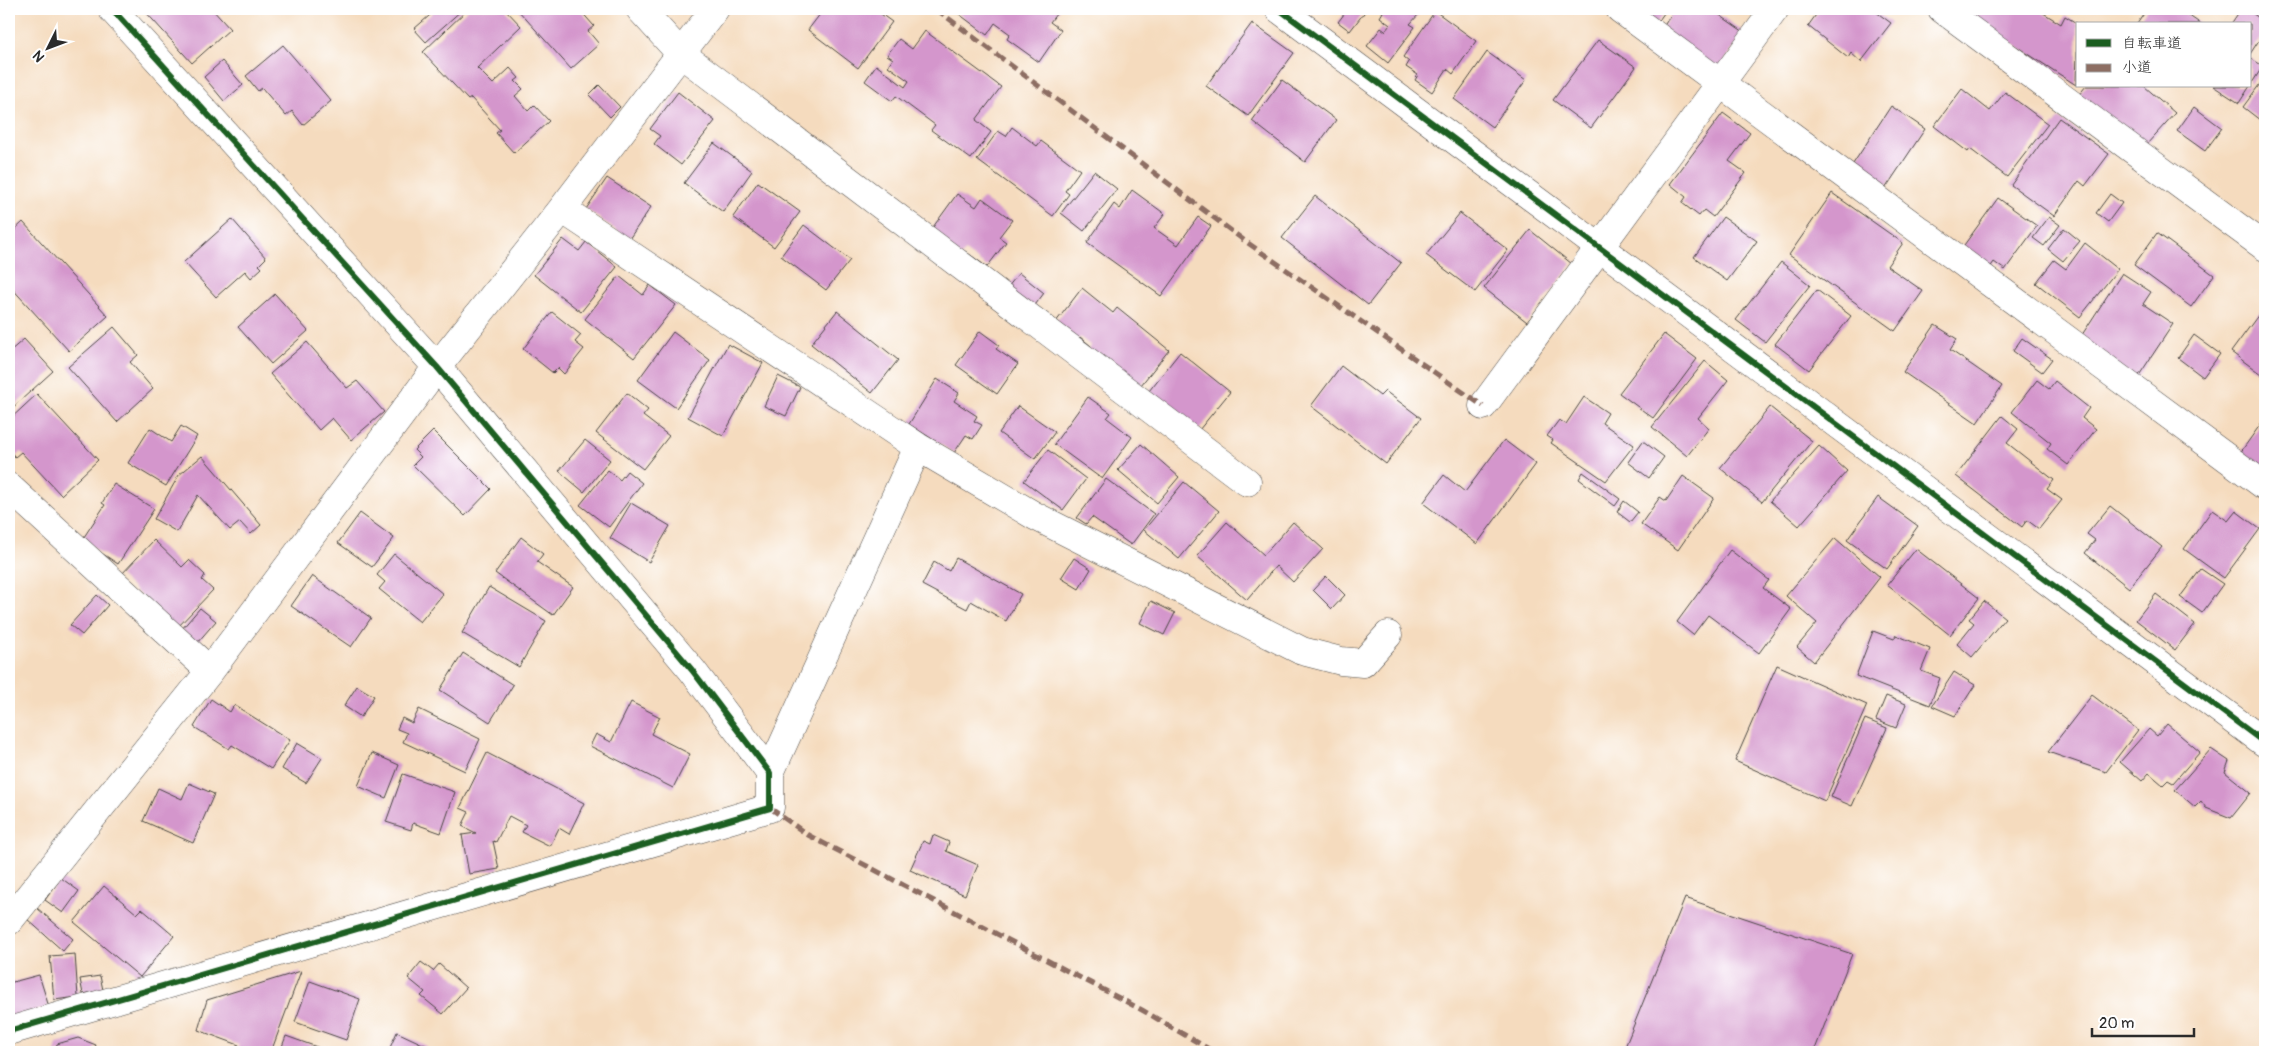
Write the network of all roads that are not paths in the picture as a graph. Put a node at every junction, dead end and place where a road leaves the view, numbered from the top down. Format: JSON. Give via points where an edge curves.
{"nodes":[{"id":1,"x":112,"y":9,"type":"edge"},
{"id":2,"x":640,"y":9,"type":"edge"},
{"id":3,"x":715,"y":9,"type":"edge"},
{"id":4,"x":1279,"y":9,"type":"edge"},
{"id":5,"x":1620,"y":9,"type":"edge"},
{"id":6,"x":1775,"y":9,"type":"edge"},
{"id":7,"x":1942,"y":9,"type":"edge"},
{"id":8,"x":680,"y":53,"type":"junction"},
{"id":9,"x":1721,"y":83,"type":"junction"},
{"id":10,"x":562,"y":209,"type":"junction"},
{"id":11,"x":2265,"y":246,"type":"edge"},
{"id":12,"x":1601,"y":247,"type":"junction"},
{"id":13,"x":436,"y":367,"type":"junction"},
{"id":14,"x":1483,"y":406,"type":"dead end"},
{"id":15,"x":918,"y":447,"type":"junction"},
{"id":16,"x":1247,"y":482,"type":"dead end"},
{"id":17,"x":2265,"y":486,"type":"edge"},
{"id":18,"x":9,"y":487,"type":"edge"},
{"id":19,"x":1388,"y":635,"type":"dead end"},
{"id":20,"x":210,"y":671,"type":"junction"},
{"id":21,"x":2265,"y":743,"type":"edge"},
{"id":22,"x":770,"y":773,"type":"junction"},
{"id":23,"x":9,"y":921,"type":"edge"},
{"id":24,"x":9,"y":1031,"type":"edge"}],
"edges":[{"from":1,"to":13,"type":"street"},
{"from":2,"to":8,"type":"street"},
{"from":3,"to":8,"type":"street"},
{"from":4,"to":12,"type":"street"},
{"from":5,"to":9,"type":"street"},
{"from":6,"to":9,"type":"street"},
{"from":7,"to":11,"type":"street"},
{"from":8,"to":10,"type":"street"},
{"from":8,"to":16,"type":"street"},
{"from":9,"to":12,"type":"street"},
{"from":9,"to":17,"type":"street"},
{"from":10,"to":13,"type":"street"},
{"from":10,"to":15,"type":"street"},
{"from":12,"to":14,"type":"street"},
{"from":12,"to":21,"type":"street"},
{"from":13,"to":20,"type":"street"},
{"from":13,"to":22,"type":"street","via":[[692,670]]},
{"from":15,"to":19,"type":"street","via":[[1035,516],[1302,652],[1363,663]]},
{"from":15,"to":22,"type":"street"},
{"from":18,"to":20,"type":"street"},
{"from":20,"to":23,"type":"street"},
{"from":22,"to":24,"type":"street","via":[[770,808]]}]}
